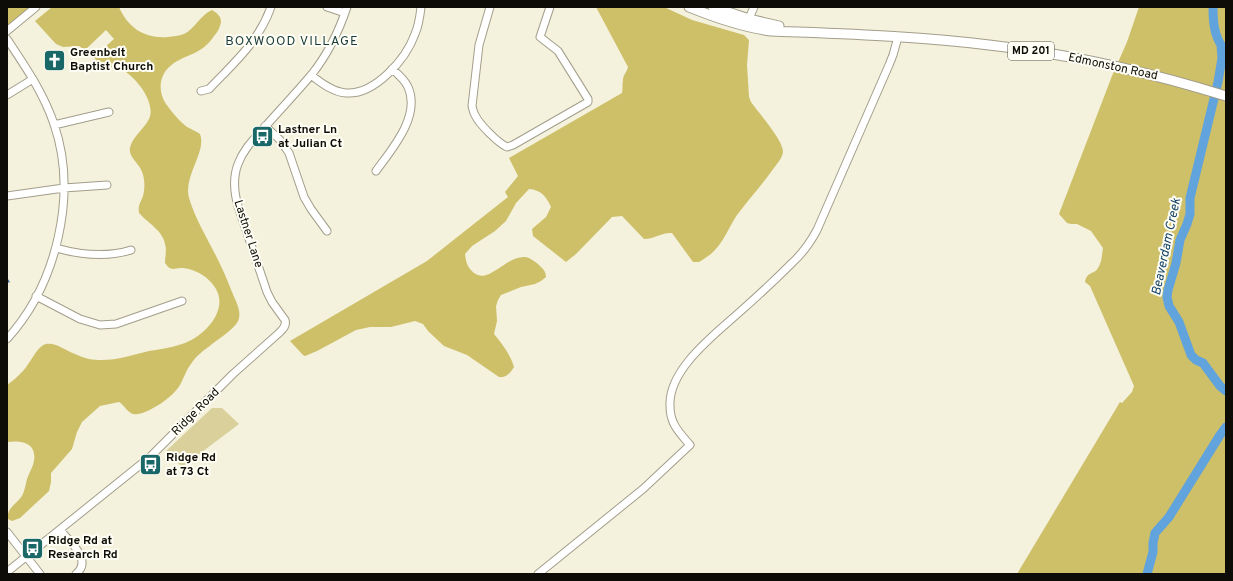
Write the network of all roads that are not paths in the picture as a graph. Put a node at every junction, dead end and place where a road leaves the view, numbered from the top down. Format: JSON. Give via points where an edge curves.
{"nodes":[{"id":1,"x":36,"y":7,"type":"edge"},
{"id":2,"x":271,"y":7,"type":"edge"},
{"id":3,"x":328,"y":7,"type":"edge"},
{"id":4,"x":421,"y":7,"type":"edge"},
{"id":5,"x":490,"y":7,"type":"edge"},
{"id":6,"x":550,"y":7,"type":"edge"},
{"id":7,"x":689,"y":7,"type":"edge"},
{"id":8,"x":714,"y":7,"type":"edge"},
{"id":9,"x":754,"y":7,"type":"edge"},
{"id":10,"x":346,"y":10,"type":"edge"},
{"id":11,"x":747,"y":23,"type":"junction"},
{"id":12,"x":7,"y":31,"type":"edge"},
{"id":13,"x":898,"y":37,"type":"junction"},
{"id":14,"x":7,"y":39,"type":"edge"},
{"id":15,"x":392,"y":69,"type":"junction"},
{"id":16,"x":311,"y":75,"type":"junction"},
{"id":17,"x":33,"y":79,"type":"junction"},
{"id":18,"x":201,"y":91,"type":"dead end"},
{"id":19,"x":7,"y":95,"type":"edge"},
{"id":20,"x":1226,"y":96,"type":"edge"},
{"id":21,"x":109,"y":112,"type":"dead end"},
{"id":22,"x":54,"y":124,"type":"junction"},
{"id":23,"x":265,"y":126,"type":"junction"},
{"id":24,"x":376,"y":171,"type":"dead end"},
{"id":25,"x":107,"y":185,"type":"dead end"},
{"id":26,"x":64,"y":188,"type":"junction"},
{"id":27,"x":7,"y":196,"type":"edge"},
{"id":28,"x":327,"y":231,"type":"dead end"},
{"id":29,"x":56,"y":248,"type":"junction"},
{"id":30,"x":131,"y":250,"type":"dead end"},
{"id":31,"x":36,"y":296,"type":"junction"},
{"id":32,"x":182,"y":301,"type":"dead end"},
{"id":33,"x":286,"y":323,"type":"joint"},
{"id":34,"x":7,"y":327,"type":"edge"},
{"id":35,"x":13,"y":332,"type":"junction"},
{"id":36,"x":7,"y":339,"type":"edge"},
{"id":37,"x":60,"y":530,"type":"junction"},
{"id":38,"x":7,"y":532,"type":"edge"},
{"id":39,"x":27,"y":557,"type":"junction"},
{"id":40,"x":7,"y":572,"type":"edge"},
{"id":41,"x":40,"y":574,"type":"edge"},
{"id":42,"x":76,"y":574,"type":"edge"},
{"id":43,"x":538,"y":574,"type":"edge"}],
"edges":[{"from":1,"to":12,"type":"street"},
{"from":2,"to":18,"type":"street","via":[[261,30],[251,44],[209,89]]},
{"from":3,"to":10,"type":"street"},
{"from":4,"to":15,"type":"street","via":[[415,35]]},
{"from":5,"to":6,"type":"street","via":[[479,44],[472,106],[480,124],[507,147],[588,102],[558,51],[540,37]]},
{"from":7,"to":11,"type":"main road","number":"MD 201"},
{"from":8,"to":11,"type":"main road","number":"MD 201"},
{"from":9,"to":11,"type":"street"},
{"from":10,"to":16,"type":"street","name":"Lastner Lane","via":[[330,46]]},
{"from":11,"to":13,"type":"main road","name":"Edmonston Road","number":"MD 201"},
{"from":13,"to":20,"type":"main road","name":"Edmonston Road","number":"MD 201","via":[[991,45],[1058,55],[1121,67]]},
{"from":13,"to":43,"type":"street","via":[[891,60],[811,241],[803,253],[697,351],[678,377],[670,400],[670,409],[673,425],[690,445],[643,490]]},
{"from":14,"to":17,"type":"street"},
{"from":15,"to":16,"type":"street","via":[[372,87],[352,93],[330,88]]},
{"from":15,"to":24,"type":"street","via":[[408,86],[411,107],[398,140]]},
{"from":16,"to":23,"type":"street","name":"Lastner Lane"},
{"from":17,"to":19,"type":"street"},
{"from":17,"to":22,"type":"street"},
{"from":21,"to":22,"type":"street"},
{"from":22,"to":26,"type":"street","via":[[60,146]]},
{"from":23,"to":28,"type":"street","via":[[280,140],[288,153],[304,197]]},
{"from":23,"to":33,"type":"street","name":"Lastner Lane","via":[[245,150],[238,164],[235,193],[267,292]]},
{"from":25,"to":26,"type":"street"},
{"from":26,"to":27,"type":"street"},
{"from":26,"to":29,"type":"street","via":[[61,227]]},
{"from":29,"to":30,"type":"street","via":[[93,255]]},
{"from":29,"to":31,"type":"street"},
{"from":31,"to":32,"type":"street","via":[[80,319],[100,325],[116,324]]},
{"from":31,"to":35,"type":"street"},
{"from":33,"to":37,"type":"street","name":"Ridge Road","via":[[279,333],[233,374],[156,452]]},
{"from":34,"to":35,"type":"street"},
{"from":35,"to":36,"type":"street"},
{"from":37,"to":39,"type":"street","name":"Ridge Road"},
{"from":37,"to":42,"type":"street","via":[[83,559],[82,567]]},
{"from":38,"to":39,"type":"street"},
{"from":39,"to":40,"type":"street","name":"Ridge Road"},
{"from":39,"to":41,"type":"street"}]}
